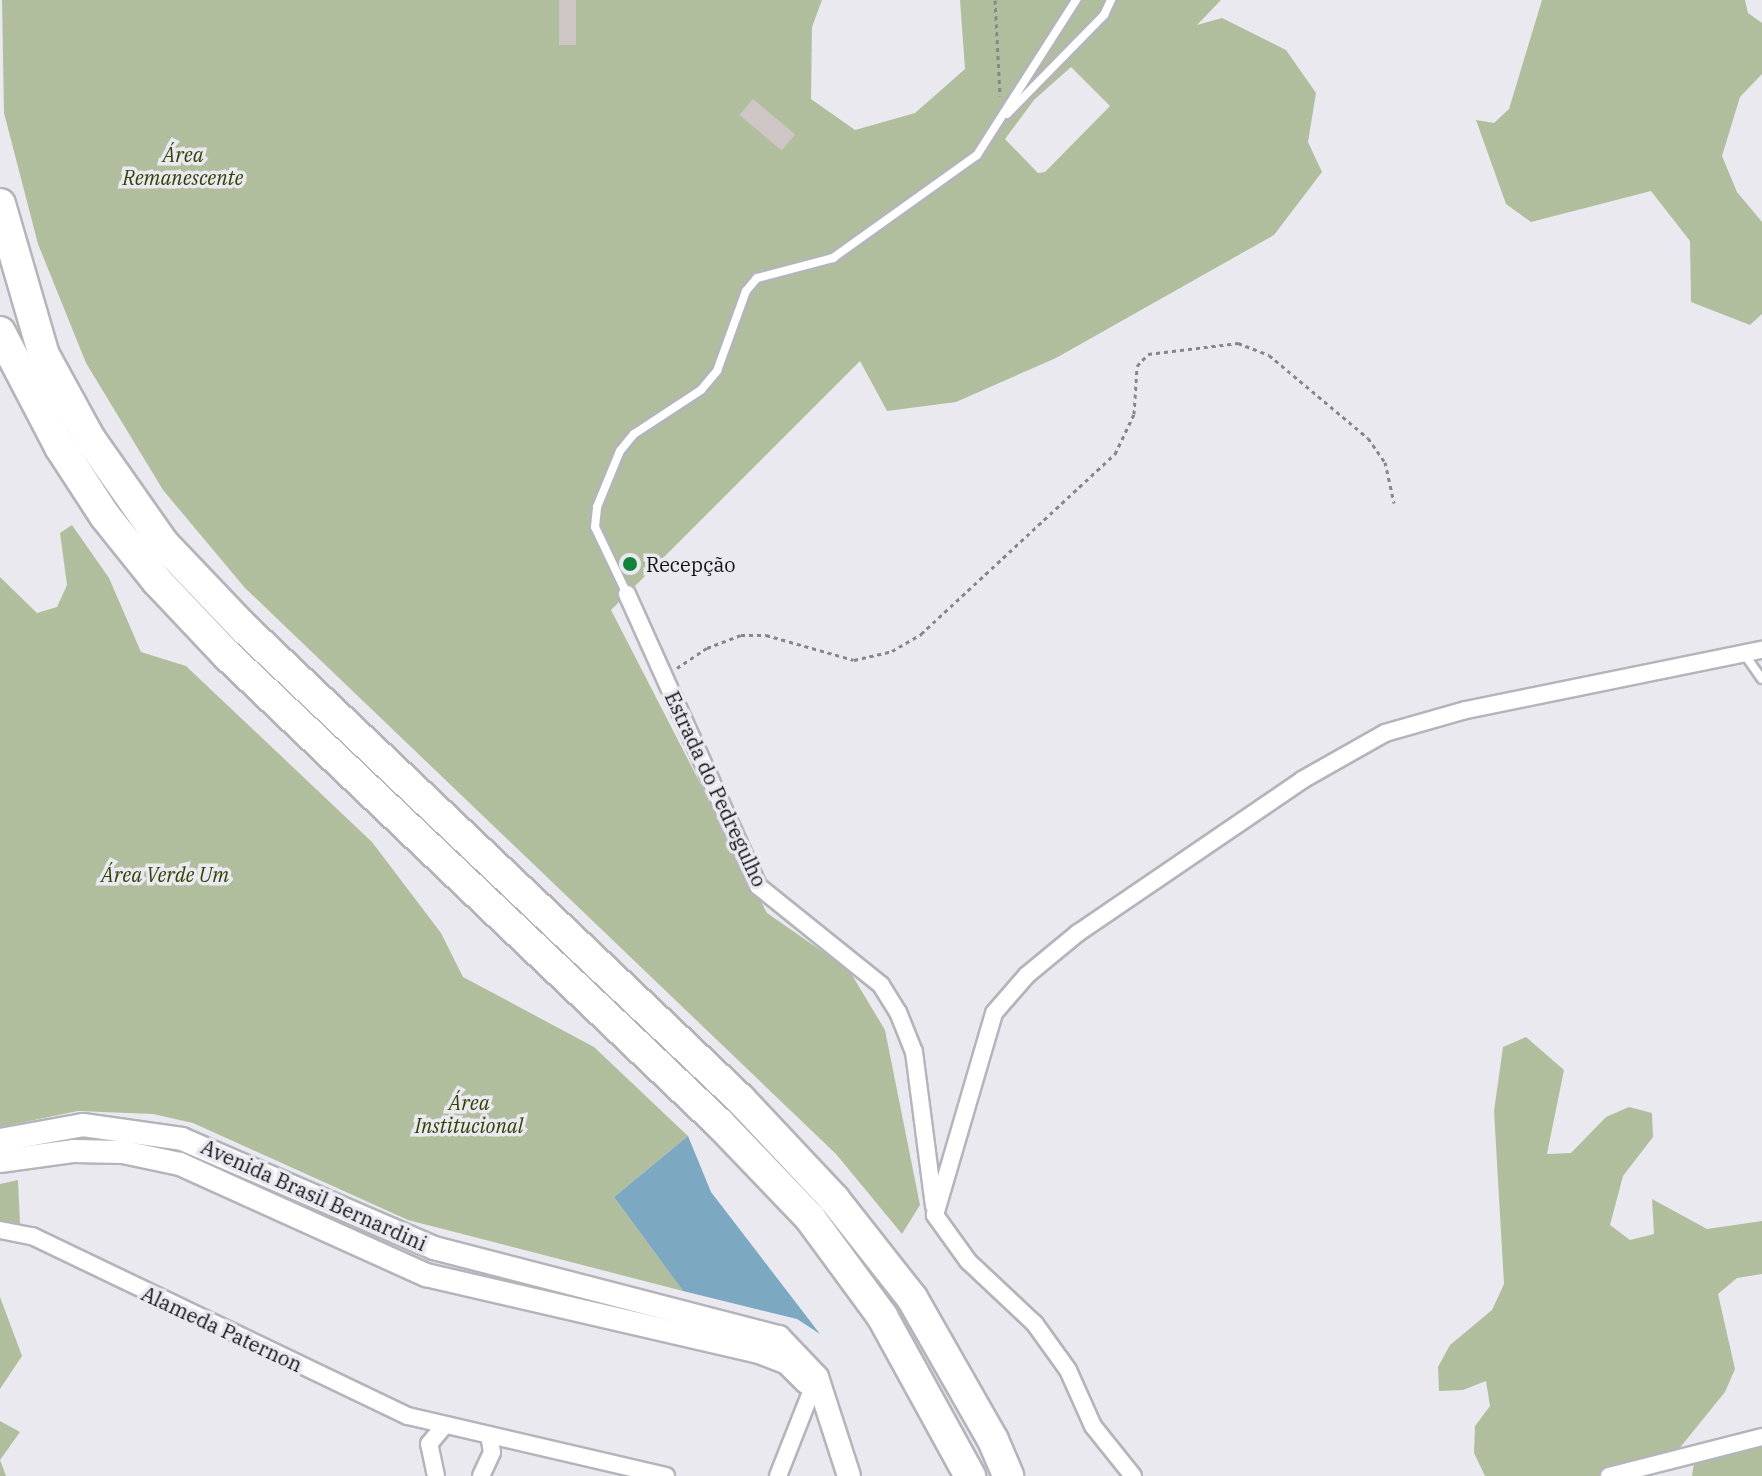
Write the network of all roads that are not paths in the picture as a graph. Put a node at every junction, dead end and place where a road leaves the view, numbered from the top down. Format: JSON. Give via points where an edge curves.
{"nodes":[{"id":1,"x":1076,"y":0,"type":"edge"},
{"id":2,"x":1111,"y":0,"type":"edge"},
{"id":3,"x":999,"y":121,"type":"junction"},
{"id":4,"x":0,"y":204,"type":"edge"},
{"id":5,"x":0,"y":332,"type":"edge"},
{"id":6,"x":627,"y":594,"type":"joint"},
{"id":7,"x":1762,"y":650,"type":"edge"},
{"id":8,"x":1744,"y":654,"type":"junction"},
{"id":9,"x":1762,"y":679,"type":"edge"},
{"id":10,"x":0,"y":1140,"type":"edge"},
{"id":11,"x":0,"y":1161,"type":"edge"},
{"id":12,"x":935,"y":1215,"type":"junction"},
{"id":13,"x":0,"y":1230,"type":"edge"},
{"id":14,"x":818,"y":1389,"type":"junction"},
{"id":15,"x":445,"y":1425,"type":"junction"},
{"id":16,"x":489,"y":1435,"type":"junction"},
{"id":17,"x":1762,"y":1437,"type":"edge"},
{"id":18,"x":436,"y":1476,"type":"edge"},
{"id":19,"x":481,"y":1476,"type":"edge"},
{"id":20,"x":666,"y":1476,"type":"edge"},
{"id":21,"x":778,"y":1476,"type":"edge"},
{"id":22,"x":849,"y":1476,"type":"edge"},
{"id":23,"x":970,"y":1476,"type":"edge"},
{"id":24,"x":1008,"y":1476,"type":"edge"},
{"id":25,"x":1133,"y":1476,"type":"edge"},
{"id":26,"x":1609,"y":1476,"type":"edge"}],
"edges":[{"from":1,"to":3,"type":"lane"},
{"from":2,"to":3,"type":"lane","via":[[1104,15]]},
{"from":3,"to":6,"type":"lane","via":[[977,155],[833,258],[757,278],[746,291],[717,371],[701,390],[634,434],[620,451],[597,507],[595,527]]},
{"from":4,"to":24,"type":"highway","via":[[44,355],[90,439],[163,543],[244,628],[741,1100],[834,1199],[912,1298]]},
{"from":5,"to":23,"type":"highway","via":[[60,447],[105,516],[157,581],[228,656],[720,1124],[810,1218],[882,1316]]},
{"from":6,"to":12,"type":"street","name":"Estrada do Pedregulho","via":[[758,886],[881,985],[898,1012],[914,1052]]},
{"from":7,"to":8,"type":"street"},
{"from":8,"to":9,"type":"lane"},
{"from":8,"to":12,"type":"street","via":[[1466,710],[1385,733],[1302,780],[1078,933],[1027,975],[994,1013]]},
{"from":10,"to":14,"type":"street","name":"Avenida Brasil Bernardini","via":[[83,1125],[182,1139],[434,1248],[762,1330],[791,1344]]},
{"from":11,"to":14,"type":"street","name":"Avenida Brasil Bernardini","via":[[74,1151],[123,1152],[180,1164],[426,1275],[759,1352],[787,1363]]},
{"from":12,"to":25,"type":"street","via":[[968,1261],[1035,1324],[1068,1370],[1093,1426]]},
{"from":13,"to":15,"type":"street","name":"Alameda Paternon","via":[[32,1236],[408,1416]]},
{"from":14,"to":21,"type":"street"},
{"from":14,"to":22,"type":"street","name":"Avenida Brasil Bernardini"},
{"from":15,"to":16,"type":"street","name":"Alameda Paternon"},
{"from":15,"to":18,"type":"street","via":[[429,1444]]},
{"from":16,"to":19,"type":"street","via":[[492,1452]]},
{"from":16,"to":20,"type":"street","name":"Alameda Paternon"},
{"from":17,"to":26,"type":"street"}]}
